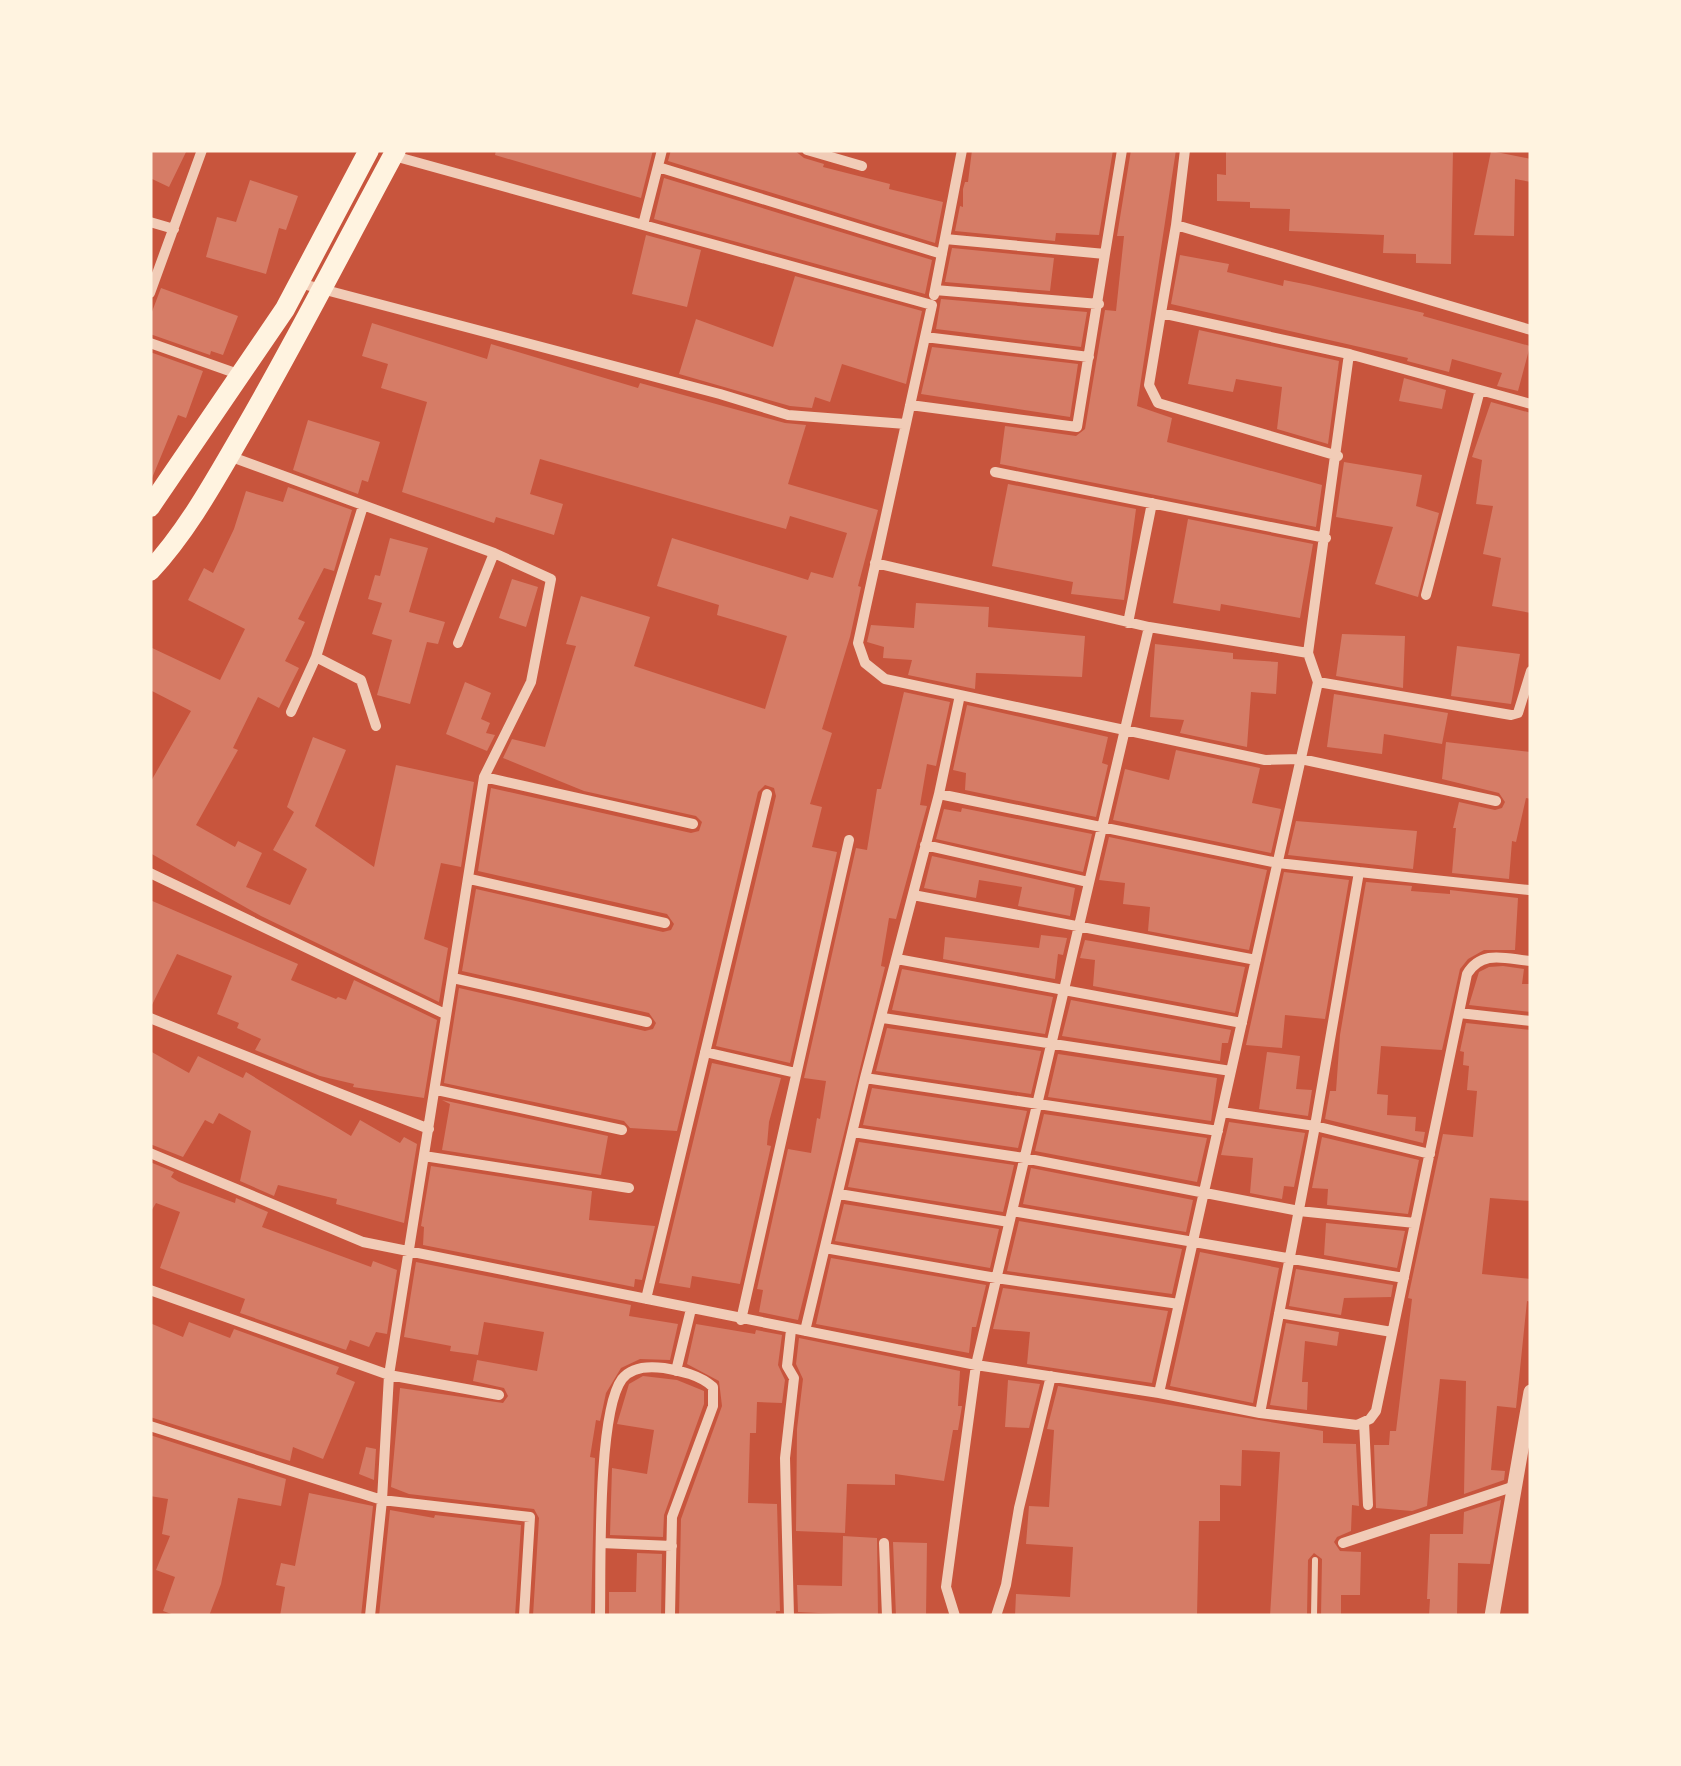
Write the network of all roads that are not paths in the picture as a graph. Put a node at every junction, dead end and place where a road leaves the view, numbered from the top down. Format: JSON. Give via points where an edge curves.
{"nodes":[{"id":1,"x":202,"y":150,"type":"edge"},
{"id":2,"x":369,"y":150,"type":"edge"},
{"id":3,"x":662,"y":150,"type":"edge"},
{"id":4,"x":807,"y":150,"type":"edge"},
{"id":5,"x":962,"y":150,"type":"edge"},
{"id":6,"x":1122,"y":150,"type":"edge"},
{"id":7,"x":1185,"y":150,"type":"edge"},
{"id":8,"x":394,"y":153,"type":"edge"},
{"id":9,"x":862,"y":166,"type":"dead end"},
{"id":10,"x":658,"y":167,"type":"junction"},
{"id":11,"x":150,"y":222,"type":"edge"},
{"id":12,"x":643,"y":224,"type":"junction"},
{"id":13,"x":1176,"y":224,"type":"junction"},
{"id":14,"x":174,"y":229,"type":"junction"},
{"id":15,"x":945,"y":239,"type":"junction"},
{"id":16,"x":942,"y":254,"type":"junction"},
{"id":17,"x":1105,"y":254,"type":"junction"},
{"id":18,"x":299,"y":283,"type":"junction"},
{"id":19,"x":320,"y":289,"type":"junction"},
{"id":20,"x":936,"y":290,"type":"junction"},
{"id":21,"x":150,"y":293,"type":"edge"},
{"id":22,"x":1098,"y":304,"type":"junction"},
{"id":23,"x":932,"y":305,"type":"junction"},
{"id":24,"x":1161,"y":313,"type":"junction"},
{"id":25,"x":1531,"y":330,"type":"edge"},
{"id":26,"x":925,"y":337,"type":"junction"},
{"id":27,"x":150,"y":343,"type":"edge"},
{"id":28,"x":1350,"y":354,"type":"junction"},
{"id":29,"x":1089,"y":358,"type":"junction"},
{"id":30,"x":238,"y":374,"type":"junction"},
{"id":31,"x":1480,"y":390,"type":"junction"},
{"id":32,"x":1531,"y":404,"type":"edge"},
{"id":33,"x":910,"y":405,"type":"junction"},
{"id":34,"x":906,"y":424,"type":"junction"},
{"id":35,"x":229,"y":456,"type":"junction"},
{"id":36,"x":1338,"y":456,"type":"junction"},
{"id":37,"x":995,"y":472,"type":"dead end"},
{"id":38,"x":1152,"y":503,"type":"junction"},
{"id":39,"x":150,"y":505,"type":"edge"},
{"id":40,"x":363,"y":506,"type":"junction"},
{"id":41,"x":1326,"y":538,"type":"junction"},
{"id":42,"x":494,"y":553,"type":"junction"},
{"id":43,"x":875,"y":563,"type":"junction"},
{"id":44,"x":150,"y":571,"type":"edge"},
{"id":45,"x":1426,"y":595,"type":"dead end"},
{"id":46,"x":1128,"y":623,"type":"junction"},
{"id":47,"x":1149,"y":627,"type":"junction"},
{"id":48,"x":458,"y":643,"type":"dead end"},
{"id":49,"x":1308,"y":654,"type":"junction"},
{"id":50,"x":316,"y":657,"type":"junction"},
{"id":51,"x":1531,"y":672,"type":"edge"},
{"id":52,"x":1318,"y":682,"type":"junction"},
{"id":53,"x":960,"y":695,"type":"junction"},
{"id":54,"x":291,"y":712,"type":"dead end"},
{"id":55,"x":1518,"y":713,"type":"junction"},
{"id":56,"x":1531,"y":714,"type":"edge"},
{"id":57,"x":376,"y":726,"type":"dead end"},
{"id":58,"x":1124,"y":728,"type":"junction"},
{"id":59,"x":1301,"y":760,"type":"junction"},
{"id":60,"x":484,"y":777,"type":"junction"},
{"id":61,"x":767,"y":794,"type":"dead end"},
{"id":62,"x":939,"y":794,"type":"junction"},
{"id":63,"x":1496,"y":801,"type":"dead end"},
{"id":64,"x":693,"y":824,"type":"dead end"},
{"id":65,"x":1100,"y":826,"type":"junction"},
{"id":66,"x":849,"y":840,"type":"dead end"},
{"id":67,"x":925,"y":845,"type":"junction"},
{"id":68,"x":1278,"y":863,"type":"junction"},
{"id":69,"x":1359,"y":872,"type":"junction"},
{"id":70,"x":150,"y":873,"type":"edge"},
{"id":71,"x":470,"y":879,"type":"junction"},
{"id":72,"x":1088,"y":882,"type":"junction"},
{"id":73,"x":1529,"y":890,"type":"edge"},
{"id":74,"x":914,"y":895,"type":"junction"},
{"id":75,"x":666,"y":922,"type":"dead end"},
{"id":76,"x":1078,"y":926,"type":"junction"},
{"id":77,"x":897,"y":959,"type":"junction"},
{"id":78,"x":1256,"y":960,"type":"junction"},
{"id":79,"x":1531,"y":961,"type":"edge"},
{"id":80,"x":453,"y":978,"type":"junction"},
{"id":81,"x":1063,"y":990,"type":"junction"},
{"id":82,"x":1459,"y":1013,"type":"junction"},
{"id":83,"x":446,"y":1014,"type":"junction"},
{"id":84,"x":150,"y":1018,"type":"edge"},
{"id":85,"x":883,"y":1018,"type":"junction"},
{"id":86,"x":647,"y":1022,"type":"dead end"},
{"id":87,"x":1531,"y":1022,"type":"edge"},
{"id":88,"x":1242,"y":1023,"type":"junction"},
{"id":89,"x":1050,"y":1044,"type":"junction"},
{"id":90,"x":705,"y":1052,"type":"junction"},
{"id":91,"x":1230,"y":1071,"type":"junction"},
{"id":92,"x":796,"y":1073,"type":"junction"},
{"id":93,"x":865,"y":1078,"type":"junction"},
{"id":94,"x":436,"y":1090,"type":"junction"},
{"id":95,"x":1035,"y":1103,"type":"junction"},
{"id":96,"x":1222,"y":1112,"type":"junction"},
{"id":97,"x":1315,"y":1126,"type":"junction"},
{"id":98,"x":429,"y":1129,"type":"junction"},
{"id":99,"x":622,"y":1130,"type":"dead end"},
{"id":100,"x":1218,"y":1131,"type":"junction"},
{"id":101,"x":853,"y":1132,"type":"junction"},
{"id":102,"x":150,"y":1153,"type":"edge"},
{"id":103,"x":1430,"y":1154,"type":"junction"},
{"id":104,"x":424,"y":1156,"type":"junction"},
{"id":105,"x":1024,"y":1158,"type":"junction"},
{"id":106,"x":629,"y":1188,"type":"dead end"},
{"id":107,"x":1204,"y":1192,"type":"junction"},
{"id":108,"x":839,"y":1194,"type":"junction"},
{"id":109,"x":1299,"y":1211,"type":"junction"},
{"id":110,"x":1010,"y":1216,"type":"junction"},
{"id":111,"x":1415,"y":1224,"type":"junction"},
{"id":112,"x":1193,"y":1242,"type":"junction"},
{"id":113,"x":826,"y":1248,"type":"junction"},
{"id":114,"x":407,"y":1250,"type":"junction"},
{"id":115,"x":1289,"y":1258,"type":"junction"},
{"id":116,"x":996,"y":1278,"type":"junction"},
{"id":117,"x":1404,"y":1278,"type":"junction"},
{"id":118,"x":150,"y":1290,"type":"edge"},
{"id":119,"x":646,"y":1299,"type":"junction"},
{"id":120,"x":1179,"y":1304,"type":"junction"},
{"id":121,"x":691,"y":1309,"type":"junction"},
{"id":122,"x":1279,"y":1313,"type":"junction"},
{"id":123,"x":740,"y":1320,"type":"junction"},
{"id":124,"x":791,"y":1330,"type":"junction"},
{"id":125,"x":805,"y":1331,"type":"junction"},
{"id":126,"x":1392,"y":1332,"type":"junction"},
{"id":127,"x":976,"y":1365,"type":"junction"},
{"id":128,"x":676,"y":1371,"type":"junction"},
{"id":129,"x":390,"y":1375,"type":"junction"},
{"id":130,"x":1052,"y":1376,"type":"junction"},
{"id":131,"x":1531,"y":1392,"type":"edge"},
{"id":132,"x":1159,"y":1393,"type":"junction"},
{"id":133,"x":500,"y":1395,"type":"dead end"},
{"id":134,"x":1260,"y":1413,"type":"junction"},
{"id":135,"x":1364,"y":1422,"type":"junction"},
{"id":136,"x":150,"y":1426,"type":"edge"},
{"id":137,"x":1515,"y":1486,"type":"junction"},
{"id":138,"x":382,"y":1500,"type":"junction"},
{"id":139,"x":1368,"y":1504,"type":"dead end"},
{"id":140,"x":601,"y":1543,"type":"junction"},
{"id":141,"x":884,"y":1543,"type":"dead end"},
{"id":142,"x":1343,"y":1543,"type":"dead end"},
{"id":143,"x":672,"y":1546,"type":"junction"},
{"id":144,"x":1315,"y":1560,"type":"dead end"},
{"id":145,"x":370,"y":1616,"type":"edge"},
{"id":146,"x":524,"y":1616,"type":"edge"},
{"id":147,"x":600,"y":1616,"type":"edge"},
{"id":148,"x":670,"y":1616,"type":"edge"},
{"id":149,"x":789,"y":1616,"type":"edge"},
{"id":150,"x":887,"y":1616,"type":"edge"},
{"id":151,"x":955,"y":1616,"type":"edge"},
{"id":152,"x":996,"y":1616,"type":"edge"},
{"id":153,"x":1314,"y":1616,"type":"edge"},
{"id":154,"x":1492,"y":1616,"type":"edge"}],
"edges":[{"from":1,"to":14,"type":"street"},
{"from":2,"to":18,"type":"main road"},
{"from":3,"to":10,"type":"street"},
{"from":4,"to":9,"type":"street"},
{"from":5,"to":15,"type":"street"},
{"from":6,"to":17,"type":"street"},
{"from":7,"to":13,"type":"street"},
{"from":8,"to":12,"type":"street"},
{"from":8,"to":19,"type":"main road"},
{"from":10,"to":12,"type":"street"},
{"from":10,"to":16,"type":"street"},
{"from":11,"to":14,"type":"street"},
{"from":12,"to":23,"type":"street"},
{"from":13,"to":24,"type":"street"},
{"from":13,"to":25,"type":"street"},
{"from":14,"to":21,"type":"street"},
{"from":15,"to":16,"type":"street"},
{"from":15,"to":17,"type":"street"},
{"from":16,"to":20,"type":"street"},
{"from":17,"to":22,"type":"street"},
{"from":18,"to":19,"type":"street"},
{"from":18,"to":30,"type":"main road"},
{"from":19,"to":34,"type":"street","via":[[788,416]]},
{"from":19,"to":35,"type":"main road"},
{"from":20,"to":22,"type":"street"},
{"from":20,"to":23,"type":"street"},
{"from":22,"to":29,"type":"street"},
{"from":23,"to":26,"type":"street"},
{"from":24,"to":28,"type":"street"},
{"from":24,"to":36,"type":"street","via":[[1149,385],[1158,404]]},
{"from":26,"to":29,"type":"street"},
{"from":26,"to":33,"type":"street"},
{"from":27,"to":30,"type":"street"},
{"from":28,"to":31,"type":"street"},
{"from":28,"to":36,"type":"street"},
{"from":29,"to":33,"type":"street","via":[[1077,426]]},
{"from":30,"to":39,"type":"main road"},
{"from":31,"to":32,"type":"street"},
{"from":31,"to":45,"type":"street"},
{"from":33,"to":34,"type":"street"},
{"from":34,"to":43,"type":"street"},
{"from":35,"to":40,"type":"street"},
{"from":35,"to":44,"type":"main road","via":[[174,545]]},
{"from":36,"to":41,"type":"street"},
{"from":37,"to":38,"type":"street"},
{"from":38,"to":41,"type":"street"},
{"from":38,"to":46,"type":"street"},
{"from":40,"to":42,"type":"street"},
{"from":40,"to":50,"type":"street"},
{"from":41,"to":49,"type":"street"},
{"from":42,"to":48,"type":"street"},
{"from":42,"to":60,"type":"street","via":[[551,579],[531,682]]},
{"from":43,"to":46,"type":"street"},
{"from":43,"to":53,"type":"street","via":[[858,643],[865,663],[886,679]]},
{"from":46,"to":47,"type":"street"},
{"from":47,"to":49,"type":"street"},
{"from":47,"to":58,"type":"street"},
{"from":49,"to":52,"type":"street"},
{"from":50,"to":54,"type":"street"},
{"from":50,"to":57,"type":"street","via":[[361,680]]},
{"from":51,"to":55,"type":"street"},
{"from":52,"to":55,"type":"street"},
{"from":52,"to":59,"type":"street"},
{"from":53,"to":58,"type":"street"},
{"from":53,"to":62,"type":"street"},
{"from":55,"to":56,"type":"street"},
{"from":58,"to":59,"type":"street","via":[[1264,760]]},
{"from":58,"to":65,"type":"street"},
{"from":59,"to":63,"type":"street"},
{"from":59,"to":68,"type":"street"},
{"from":60,"to":64,"type":"street"},
{"from":60,"to":71,"type":"street"},
{"from":61,"to":90,"type":"street"},
{"from":62,"to":65,"type":"street"},
{"from":62,"to":67,"type":"street"},
{"from":65,"to":68,"type":"street"},
{"from":65,"to":72,"type":"street"},
{"from":66,"to":92,"type":"street"},
{"from":67,"to":72,"type":"street"},
{"from":67,"to":74,"type":"street"},
{"from":68,"to":69,"type":"street"},
{"from":68,"to":78,"type":"street"},
{"from":69,"to":73,"type":"street"},
{"from":69,"to":97,"type":"street"},
{"from":70,"to":83,"type":"street"},
{"from":71,"to":75,"type":"street"},
{"from":71,"to":80,"type":"street"},
{"from":72,"to":76,"type":"street"},
{"from":74,"to":76,"type":"street"},
{"from":74,"to":77,"type":"street"},
{"from":76,"to":78,"type":"street"},
{"from":76,"to":81,"type":"street"},
{"from":77,"to":81,"type":"street"},
{"from":77,"to":85,"type":"street"},
{"from":78,"to":88,"type":"street"},
{"from":79,"to":82,"type":"street","via":[[1476,960]]},
{"from":80,"to":83,"type":"street"},
{"from":80,"to":86,"type":"street"},
{"from":81,"to":88,"type":"street"},
{"from":81,"to":89,"type":"street"},
{"from":82,"to":87,"type":"street"},
{"from":82,"to":103,"type":"street"},
{"from":83,"to":94,"type":"street"},
{"from":84,"to":98,"type":"street"},
{"from":85,"to":89,"type":"street"},
{"from":85,"to":93,"type":"street"},
{"from":88,"to":91,"type":"street"},
{"from":89,"to":91,"type":"street"},
{"from":89,"to":95,"type":"street"},
{"from":90,"to":92,"type":"street"},
{"from":90,"to":119,"type":"street"},
{"from":91,"to":96,"type":"street"},
{"from":92,"to":123,"type":"street"},
{"from":93,"to":95,"type":"street"},
{"from":93,"to":101,"type":"street"},
{"from":94,"to":98,"type":"street"},
{"from":94,"to":99,"type":"street"},
{"from":95,"to":100,"type":"street"},
{"from":95,"to":105,"type":"street"},
{"from":96,"to":97,"type":"street"},
{"from":96,"to":100,"type":"street"},
{"from":97,"to":103,"type":"street"},
{"from":97,"to":109,"type":"street"},
{"from":98,"to":104,"type":"street"},
{"from":100,"to":107,"type":"street"},
{"from":101,"to":105,"type":"street"},
{"from":101,"to":108,"type":"street"},
{"from":102,"to":114,"type":"street","via":[[351,1238]]},
{"from":103,"to":111,"type":"street"},
{"from":104,"to":106,"type":"street"},
{"from":104,"to":114,"type":"street"},
{"from":105,"to":107,"type":"street"},
{"from":105,"to":110,"type":"street"},
{"from":107,"to":109,"type":"street"},
{"from":107,"to":112,"type":"street"},
{"from":108,"to":110,"type":"street"},
{"from":108,"to":113,"type":"street"},
{"from":109,"to":111,"type":"street"},
{"from":109,"to":115,"type":"street"},
{"from":110,"to":112,"type":"street"},
{"from":110,"to":116,"type":"street"},
{"from":111,"to":117,"type":"street"},
{"from":112,"to":115,"type":"street"},
{"from":112,"to":120,"type":"street"},
{"from":113,"to":116,"type":"street"},
{"from":113,"to":125,"type":"street"},
{"from":114,"to":119,"type":"street"},
{"from":114,"to":129,"type":"street"},
{"from":115,"to":117,"type":"street"},
{"from":115,"to":122,"type":"street"},
{"from":116,"to":120,"type":"street"},
{"from":116,"to":127,"type":"street"},
{"from":117,"to":126,"type":"street"},
{"from":118,"to":129,"type":"street"},
{"from":119,"to":121,"type":"street"},
{"from":120,"to":132,"type":"street"},
{"from":121,"to":123,"type":"street"},
{"from":121,"to":128,"type":"street"},
{"from":122,"to":126,"type":"street"},
{"from":122,"to":134,"type":"street"},
{"from":123,"to":124,"type":"street"},
{"from":124,"to":125,"type":"street"},
{"from":124,"to":149,"type":"street","via":[[787,1366],[794,1378],[785,1458]]},
{"from":125,"to":127,"type":"street"},
{"from":126,"to":135,"type":"street","via":[[1376,1411]]},
{"from":127,"to":130,"type":"street"},
{"from":127,"to":151,"type":"street","via":[[946,1587]]},
{"from":128,"to":140,"type":"street","via":[[640,1367],[623,1376],[615,1394]]},
{"from":128,"to":143,"type":"street","via":[[704,1378],[713,1387],[713,1406],[678,1496]]},
{"from":129,"to":133,"type":"street"},
{"from":129,"to":138,"type":"street"},
{"from":130,"to":132,"type":"street"},
{"from":130,"to":152,"type":"street"},
{"from":131,"to":137,"type":"street"},
{"from":132,"to":134,"type":"street"},
{"from":134,"to":135,"type":"street","via":[[1352,1426]]},
{"from":135,"to":139,"type":"street"},
{"from":136,"to":138,"type":"street"},
{"from":137,"to":142,"type":"street"},
{"from":137,"to":154,"type":"street"},
{"from":138,"to":145,"type":"street"},
{"from":138,"to":146,"type":"street","via":[[530,1517]]},
{"from":140,"to":143,"type":"street"},
{"from":140,"to":147,"type":"street"},
{"from":141,"to":150,"type":"street"},
{"from":143,"to":148,"type":"street"},
{"from":144,"to":153,"type":"lane"}]}
